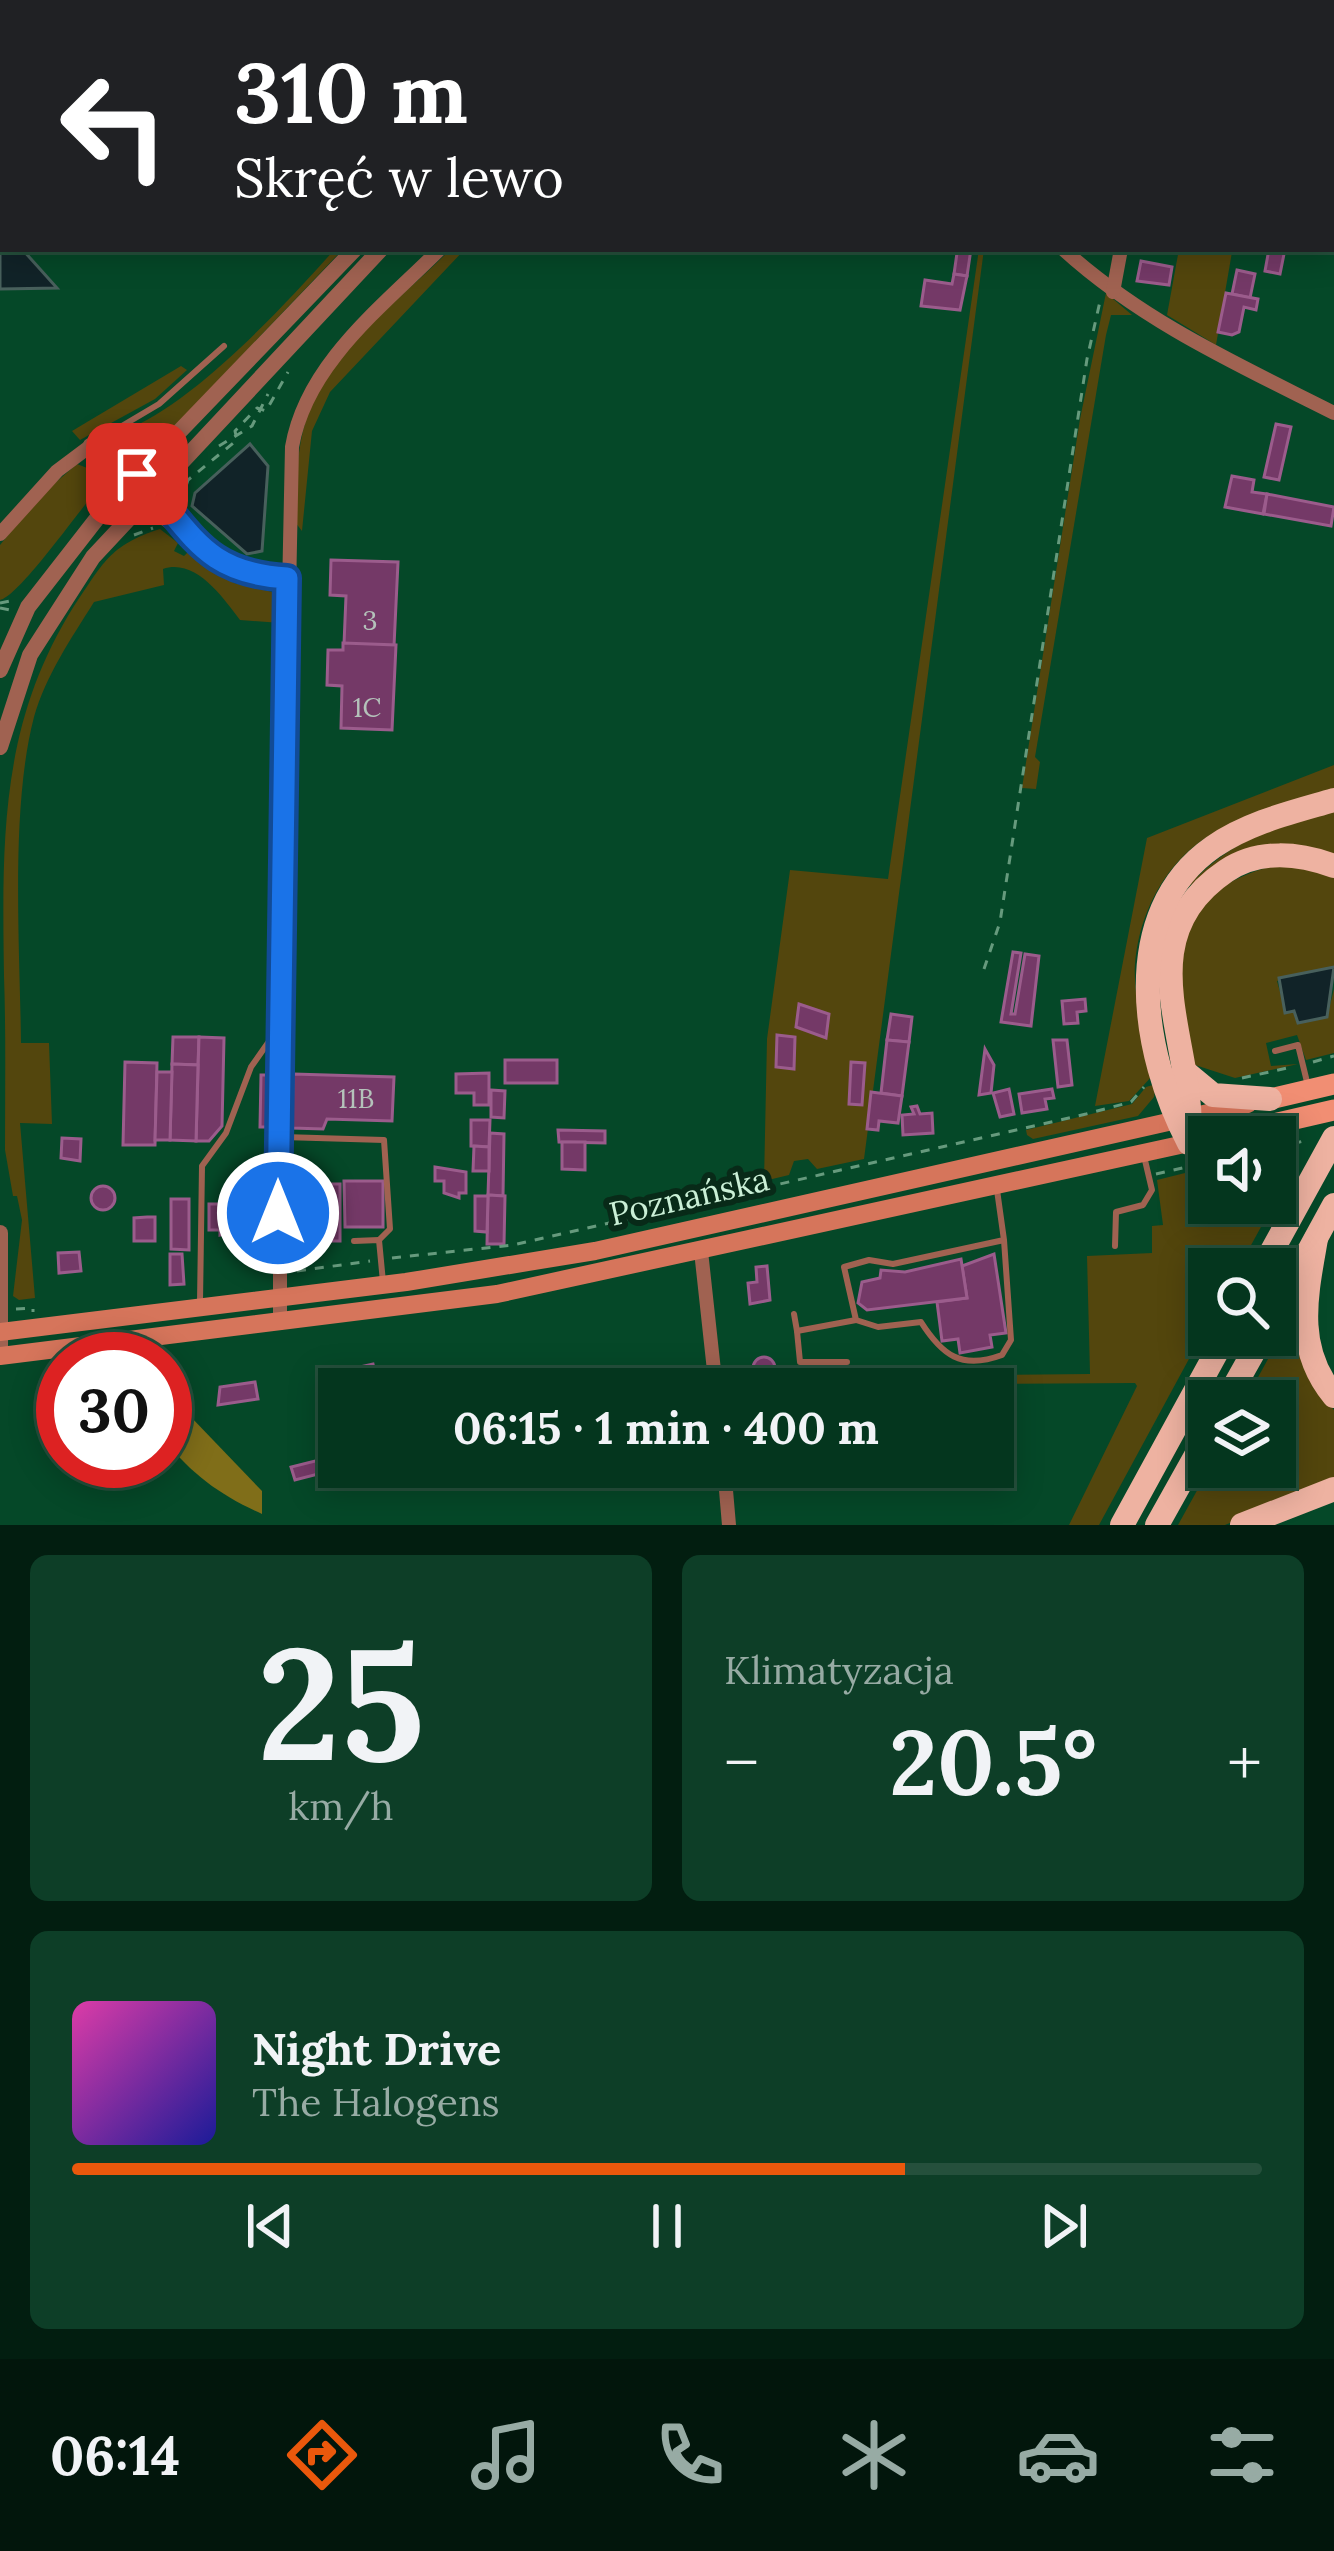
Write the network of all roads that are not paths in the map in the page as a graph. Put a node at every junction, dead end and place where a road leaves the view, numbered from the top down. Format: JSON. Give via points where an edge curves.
{"nodes":[{"id":1,"x":352,"y":252,"type":"edge"},
{"id":2,"x":378,"y":252,"type":"edge"},
{"id":3,"x":437,"y":252,"type":"edge"},
{"id":4,"x":1067,"y":252,"type":"edge"},
{"id":5,"x":1120,"y":252,"type":"edge"},
{"id":6,"x":1109,"y":288,"type":"junction"},
{"id":7,"x":224,"y":346,"type":"dead end"},
{"id":8,"x":1334,"y":413,"type":"edge"},
{"id":9,"x":96,"y":441,"type":"junction"},
{"id":10,"x":137,"y":474,"type":"junction"},
{"id":11,"x":124,"y":488,"type":"junction"},
{"id":12,"x":149,"y":498,"type":"junction"},
{"id":13,"x":0,"y":534,"type":"edge"},
{"id":14,"x":287,"y":578,"type":"junction"},
{"id":15,"x":0,"y":670,"type":"edge"},
{"id":16,"x":0,"y":747,"type":"edge"},
{"id":17,"x":1334,"y":800,"type":"edge"},
{"id":18,"x":1334,"y":866,"type":"edge"},
{"id":19,"x":280,"y":1027,"type":"junction"},
{"id":20,"x":1275,"y":1051,"type":"dead end"},
{"id":21,"x":1184,"y":1071,"type":"junction"},
{"id":22,"x":1334,"y":1084,"type":"edge"},
{"id":23,"x":1309,"y":1090,"type":"junction"},
{"id":24,"x":1270,"y":1099,"type":"junction"},
{"id":25,"x":1334,"y":1110,"type":"edge"},
{"id":26,"x":1184,"y":1118,"type":"junction"},
{"id":27,"x":1296,"y":1119,"type":"edge"},
{"id":28,"x":1188,"y":1120,"type":"edge"},
{"id":29,"x":279,"y":1137,"type":"junction"},
{"id":30,"x":1188,"y":1144,"type":"edge"},
{"id":31,"x":1324,"y":1144,"type":"edge"},
{"id":32,"x":1143,"y":1154,"type":"junction"},
{"id":33,"x":997,"y":1186,"type":"junction"},
{"id":34,"x":1334,"y":1205,"type":"edge"},
{"id":35,"x":0,"y":1233,"type":"edge"},
{"id":36,"x":1316,"y":1239,"type":"junction"},
{"id":37,"x":379,"y":1240,"type":"junction"},
{"id":38,"x":1004,"y":1240,"type":"junction"},
{"id":39,"x":354,"y":1241,"type":"dead end"},
{"id":40,"x":1115,"y":1246,"type":"dead end"},
{"id":41,"x":1272,"y":1248,"type":"edge"},
{"id":42,"x":701,"y":1251,"type":"junction"},
{"id":43,"x":1296,"y":1275,"type":"edge"},
{"id":44,"x":383,"y":1285,"type":"junction"},
{"id":45,"x":278,"y":1298,"type":"junction"},
{"id":46,"x":201,"y":1308,"type":"junction"},
{"id":47,"x":794,"y":1314,"type":"dead end"},
{"id":48,"x":856,"y":1320,"type":"junction"},
{"id":49,"x":280,"y":1323,"type":"junction"},
{"id":50,"x":797,"y":1331,"type":"junction"},
{"id":51,"x":1,"y":1336,"type":"edge"},
{"id":52,"x":0,"y":1356,"type":"edge"},
{"id":53,"x":1215,"y":1356,"type":"edge"},
{"id":54,"x":847,"y":1363,"type":"dead end"},
{"id":55,"x":714,"y":1368,"type":"edge"},
{"id":56,"x":1334,"y":1396,"type":"edge"},
{"id":57,"x":1188,"y":1470,"type":"edge"},
{"id":58,"x":726,"y":1488,"type":"edge"},
{"id":59,"x":1334,"y":1489,"type":"edge"},
{"id":60,"x":729,"y":1525,"type":"edge"},
{"id":61,"x":1122,"y":1525,"type":"edge"},
{"id":62,"x":1157,"y":1525,"type":"edge"},
{"id":63,"x":1242,"y":1525,"type":"edge"}],
"edges":[{"from":1,"to":10,"type":"street"},
{"from":2,"to":12,"type":"street"},
{"from":3,"to":14,"type":"street","via":[[326,367],[296,423]]},
{"from":4,"to":6,"type":"street"},
{"from":5,"to":6,"type":"street"},
{"from":6,"to":8,"type":"street"},
{"from":7,"to":9,"type":"lane","via":[[159,404]]},
{"from":9,"to":10,"type":"street"},
{"from":9,"to":11,"type":"street"},
{"from":9,"to":13,"type":"street"},
{"from":10,"to":11,"type":"street"},
{"from":10,"to":12,"type":"street"},
{"from":11,"to":12,"type":"street"},
{"from":11,"to":15,"type":"street","via":[[51,572]]},
{"from":12,"to":14,"type":"street","via":[[233,569]]},
{"from":12,"to":16,"type":"street","via":[[93,557],[49,622],[17,683]]},
{"from":14,"to":19,"type":"street"},
{"from":17,"to":26,"type":"highway","via":[[1232,835],[1195,861],[1164,902],[1149,954],[1149,999],[1168,1100]]},
{"from":18,"to":21,"type":"highway","via":[[1291,854],[1256,857],[1210,882],[1193,902],[1169,980]]},
{"from":19,"to":29,"type":"street"},
{"from":19,"to":46,"type":"lane","via":[[202,1166]]},
{"from":20,"to":23,"type":"lane","via":[[1298,1046]]},
{"from":21,"to":24,"type":"highway","via":[[1213,1095]]},
{"from":21,"to":26,"type":"highway"},
{"from":22,"to":23,"type":"main road","name":"Poznańska"},
{"from":23,"to":24,"type":"main road","name":"Poznańska"},
{"from":24,"to":26,"type":"main road","name":"Poznańska"},
{"from":25,"to":27,"type":"main road","name":"Poznańska"},
{"from":26,"to":28,"type":"highway"},
{"from":26,"to":44,"type":"main road","name":"Poznańska","via":[[595,1251]]},
{"from":29,"to":37,"type":"lane","via":[[384,1140],[390,1229]]},
{"from":29,"to":45,"type":"street"},
{"from":30,"to":32,"type":"main road","name":"Poznańska"},
{"from":31,"to":41,"type":"highway"},
{"from":32,"to":33,"type":"main road","name":"Poznańska"},
{"from":32,"to":40,"type":"lane","via":[[1152,1190],[1143,1205],[1115,1212]]},
{"from":33,"to":38,"type":"lane"},
{"from":33,"to":42,"type":"main road","name":"Poznańska"},
{"from":34,"to":36,"type":"highway"},
{"from":35,"to":51,"type":"street"},
{"from":36,"to":43,"type":"highway"},
{"from":36,"to":56,"type":"highway","via":[[1304,1329]]},
{"from":37,"to":39,"type":"lane"},
{"from":37,"to":44,"type":"lane"},
{"from":38,"to":48,"type":"lane","via":[[844,1267]]},
{"from":38,"to":48,"type":"lane","via":[[1011,1340],[1002,1355],[956,1360],[933,1346],[921,1322],[878,1327]]},
{"from":42,"to":49,"type":"main road","name":"Poznańska","via":[[497,1294]]},
{"from":42,"to":55,"type":"street"},
{"from":44,"to":45,"type":"main road","name":"Poznańska"},
{"from":45,"to":46,"type":"main road","name":"Poznańska"},
{"from":45,"to":49,"type":"street"},
{"from":46,"to":51,"type":"main road","name":"Poznańska","via":[[42,1322]]},
{"from":47,"to":50,"type":"lane"},
{"from":48,"to":50,"type":"lane"},
{"from":49,"to":52,"type":"main road","name":"Poznańska"},
{"from":50,"to":54,"type":"lane","via":[[800,1362]]},
{"from":53,"to":61,"type":"highway"},
{"from":57,"to":62,"type":"highway"},
{"from":58,"to":60,"type":"street"},
{"from":59,"to":63,"type":"highway"}]}
